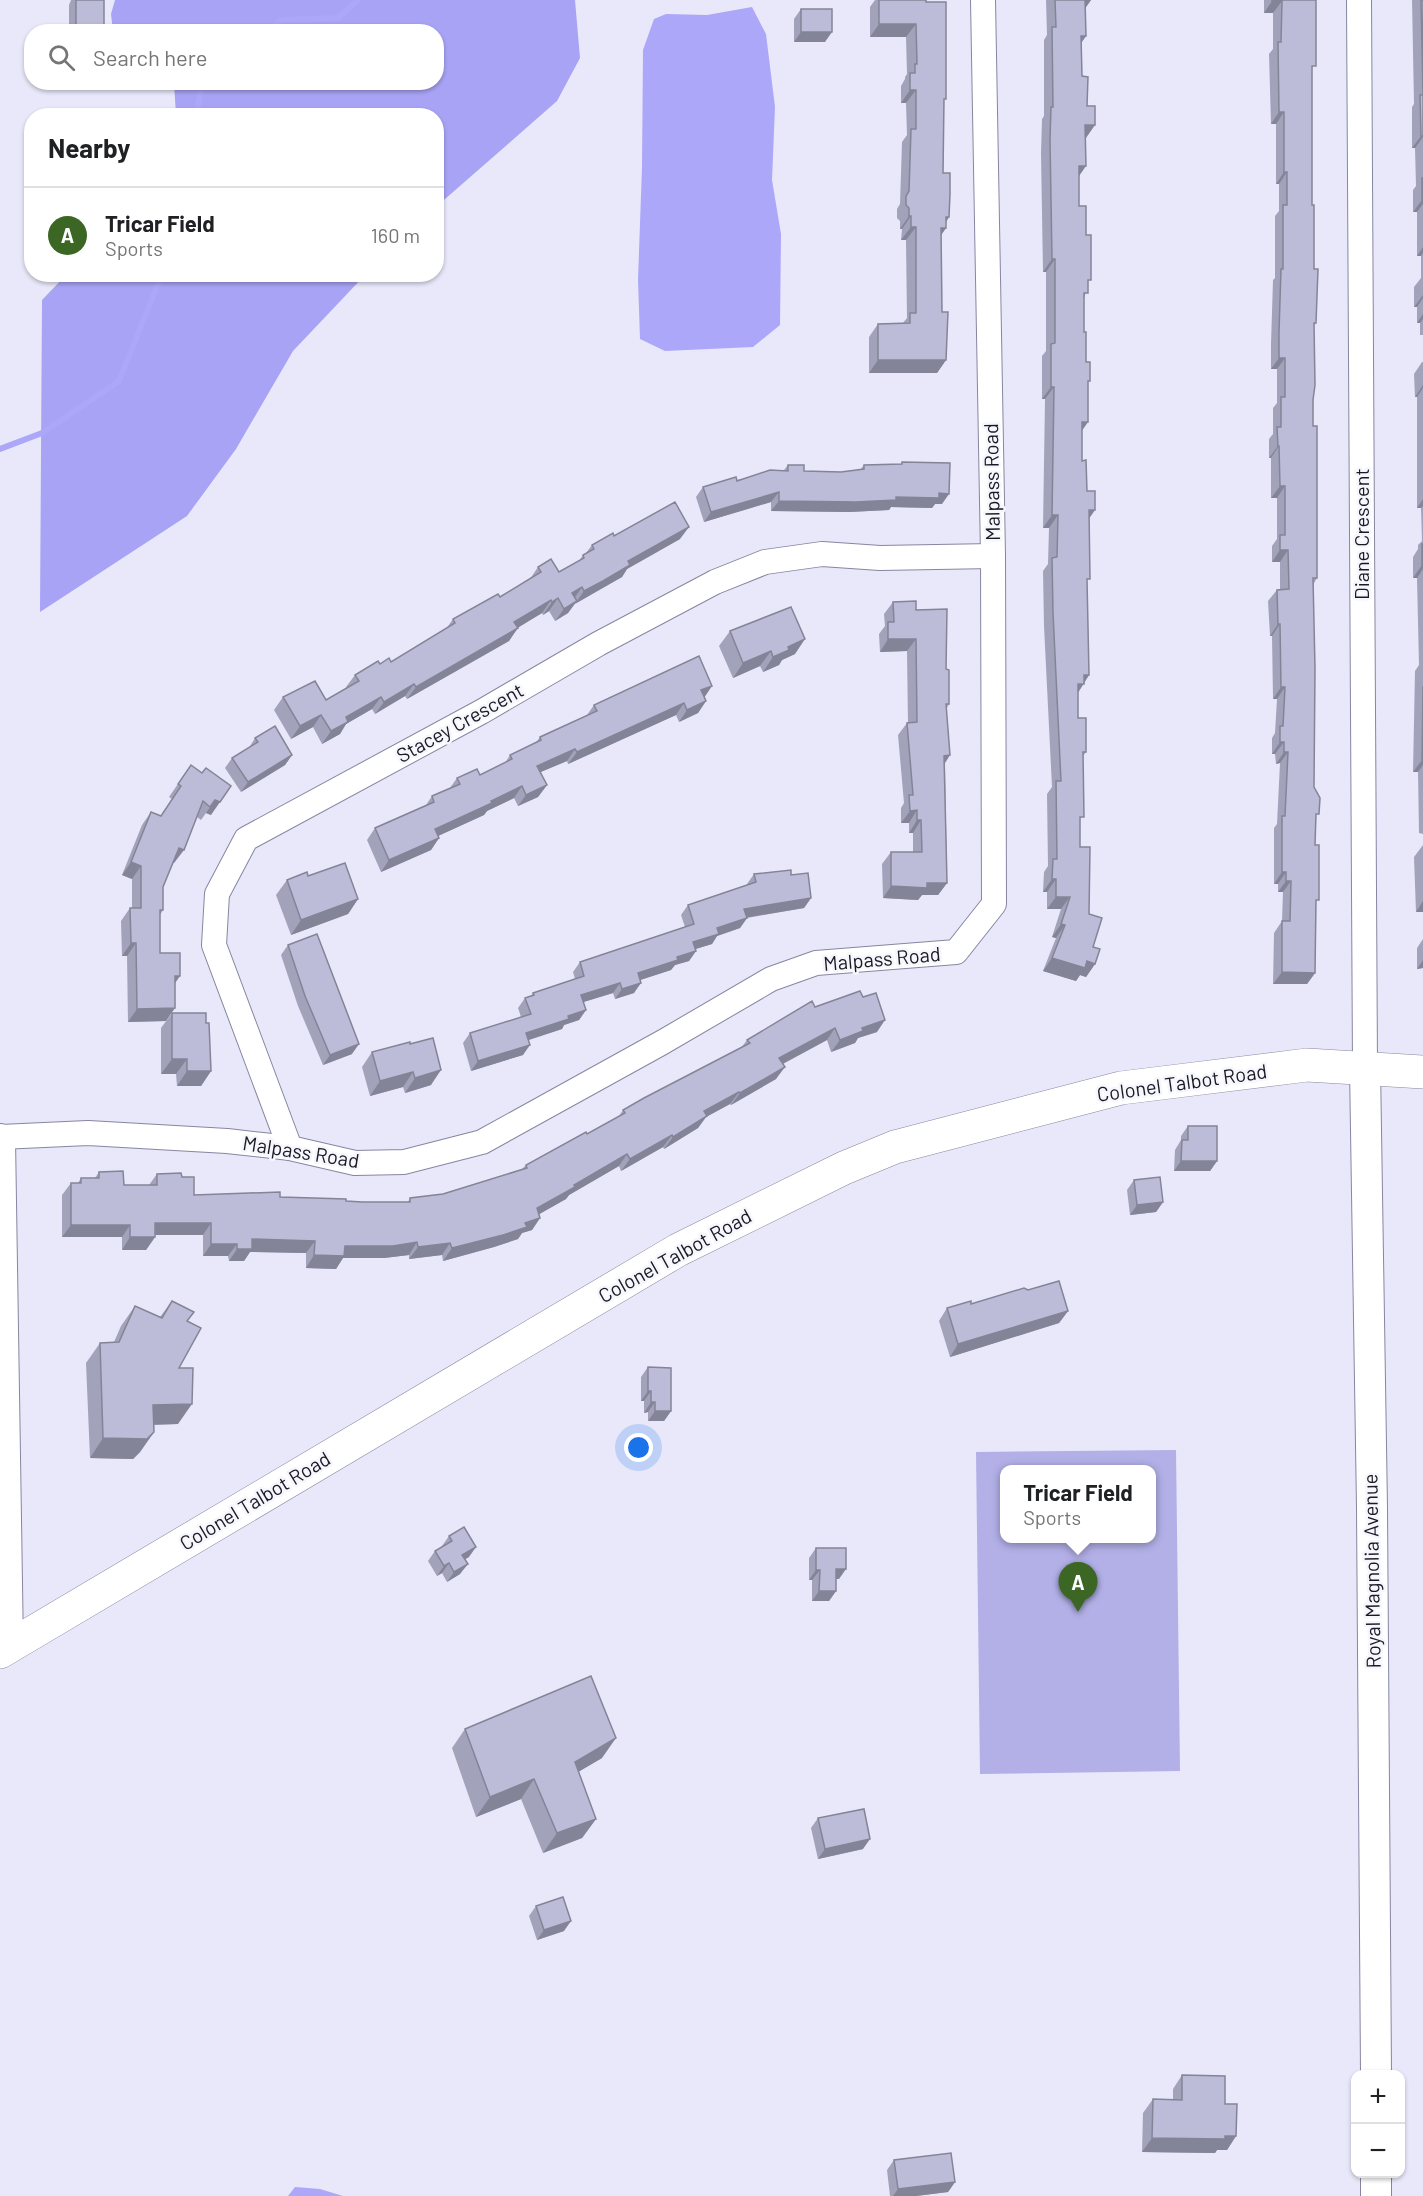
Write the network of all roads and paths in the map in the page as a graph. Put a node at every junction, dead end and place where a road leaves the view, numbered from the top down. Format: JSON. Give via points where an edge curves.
{"nodes":[{"id":1,"x":983,"y":0,"type":"edge"},
{"id":2,"x":1359,"y":0,"type":"edge"},
{"id":3,"x":993,"y":556,"type":"junction"},
{"id":4,"x":1365,"y":1067,"type":"junction"},
{"id":5,"x":1423,"y":1072,"type":"edge"},
{"id":6,"x":0,"y":1138,"type":"edge"},
{"id":7,"x":290,"y":1148,"type":"junction"},
{"id":8,"x":4,"y":1650,"type":"edge"},
{"id":9,"x":1376,"y":2070,"type":"edge"},
{"id":10,"x":1376,"y":2178,"type":"edge"},
{"id":11,"x":1376,"y":2196,"type":"edge"}],
"edges":[{"from":1,"to":3,"type":"street","name":"Malpass Road"},
{"from":2,"to":4,"type":"street","name":"Diane Crescent"},
{"from":3,"to":7,"type":"street","name":"Malpass Road","via":[[994,904],[956,952],[816,963],[771,979],[482,1142],[404,1162],[355,1163]]},
{"from":3,"to":7,"type":"street","name":"Stacey Crescent","via":[[880,558],[822,554],[765,562],[715,582],[598,644],[246,839],[217,894],[214,945]]},
{"from":4,"to":5,"type":"main road","name":"Colonel Talbot Road"},
{"from":4,"to":8,"type":"main road","name":"Colonel Talbot Road","via":[[1307,1065],[1121,1088],[895,1146],[678,1250]]},
{"from":4,"to":9,"type":"street","name":"Royal Magnolia Avenue"},
{"from":6,"to":7,"type":"street","name":"Malpass Road","via":[[87,1133]]},
{"from":6,"to":8,"type":"street"},
{"from":10,"to":11,"type":"street"}]}
